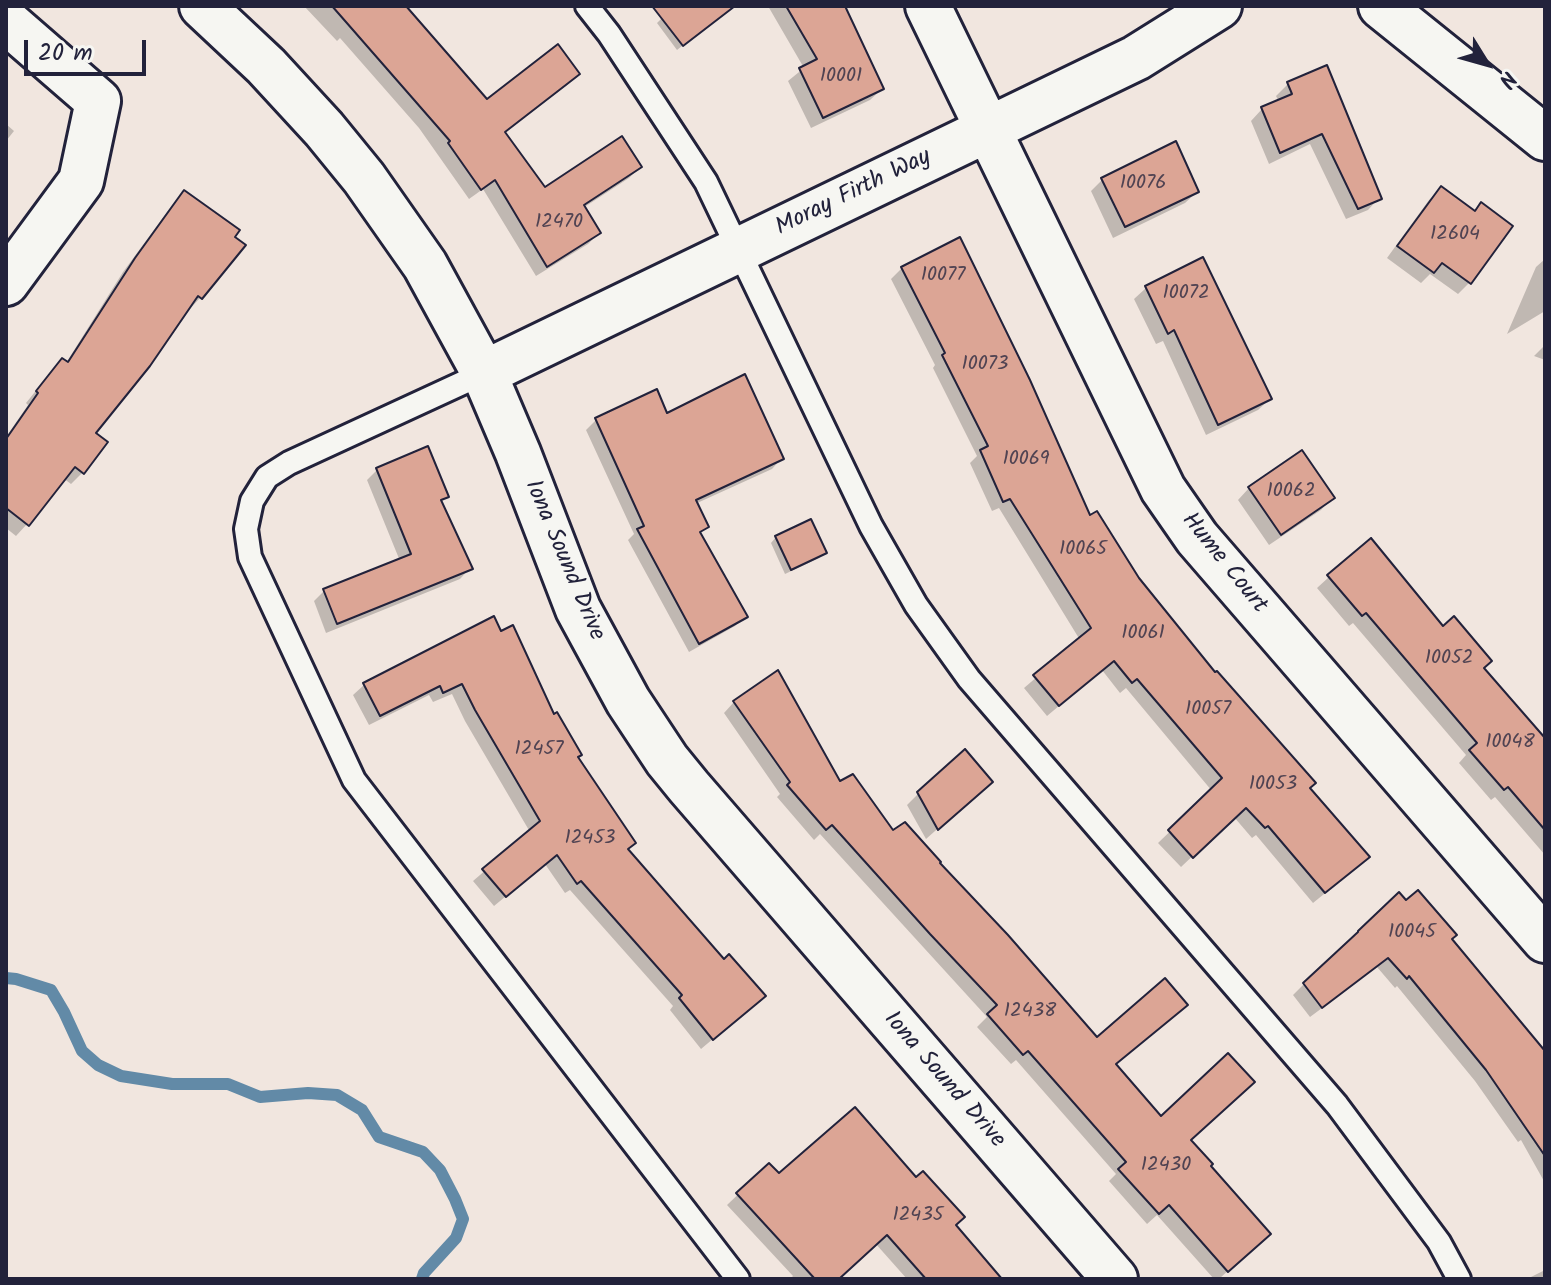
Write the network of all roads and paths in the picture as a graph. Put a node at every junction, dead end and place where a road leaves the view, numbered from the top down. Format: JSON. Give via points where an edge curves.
{"nodes":[{"id":1,"x":202,"y":6,"type":"edge"},
{"id":2,"x":587,"y":6,"type":"edge"},
{"id":3,"x":928,"y":6,"type":"edge"},
{"id":4,"x":1219,"y":6,"type":"edge"},
{"id":5,"x":1381,"y":6,"type":"edge"},
{"id":6,"x":6,"y":21,"type":"edge"},
{"id":7,"x":987,"y":130,"type":"junction"},
{"id":8,"x":1545,"y":138,"type":"edge"},
{"id":9,"x":740,"y":250,"type":"junction"},
{"id":10,"x":6,"y":283,"type":"edge"},
{"id":11,"x":484,"y":373,"type":"junction"},
{"id":12,"x":1545,"y":940,"type":"edge"},
{"id":13,"x":738,"y":1279,"type":"edge"},
{"id":14,"x":1115,"y":1279,"type":"edge"},
{"id":15,"x":1459,"y":1279,"type":"edge"}],
"edges":[{"from":1,"to":11,"type":"street","name":"Iona Sound Drive","via":[[266,66],[364,178],[425,265]]},
{"from":2,"to":9,"type":"lane","via":[[706,182]]},
{"from":3,"to":7,"type":"street","name":"Hume Court"},
{"from":4,"to":7,"type":"street","name":"Moray Firth Way","via":[[1136,58]]},
{"from":5,"to":8,"type":"street"},
{"from":6,"to":10,"type":"street","via":[[98,101],[81,181]]},
{"from":7,"to":9,"type":"street","name":"Moray Firth Way"},
{"from":7,"to":12,"type":"street","name":"Hume Court","via":[[1163,489],[1197,538]]},
{"from":9,"to":11,"type":"street","name":"Moray Firth Way"},
{"from":9,"to":15,"type":"lane","via":[[871,526],[916,605],[969,679],[1337,1105],[1439,1242]]},
{"from":11,"to":13,"type":"lane","via":[[267,477],[252,501],[246,529],[250,557],[354,780]]},
{"from":11,"to":14,"type":"street","name":"Iona Sound Drive","via":[[578,609],[667,760]]}]}
